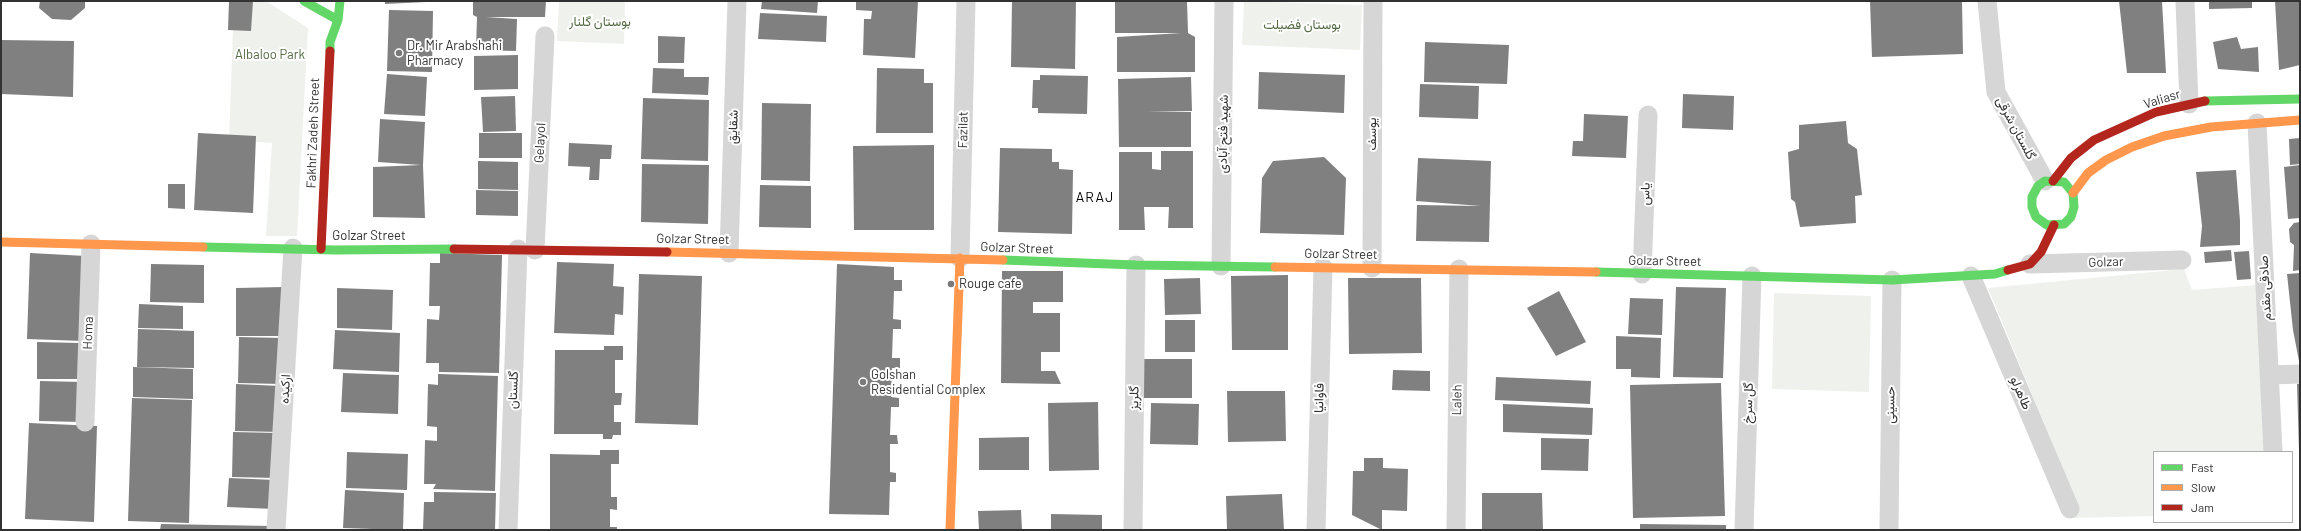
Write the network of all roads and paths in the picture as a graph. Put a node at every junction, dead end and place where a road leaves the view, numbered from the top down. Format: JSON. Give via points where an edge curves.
{"nodes":[{"id":1,"x":304,"y":1,"type":"edge"},
{"id":2,"x":340,"y":1,"type":"edge"},
{"id":3,"x":737,"y":1,"type":"edge"},
{"id":4,"x":966,"y":1,"type":"edge"},
{"id":5,"x":1224,"y":1,"type":"edge"},
{"id":6,"x":1373,"y":1,"type":"edge"},
{"id":7,"x":1986,"y":1,"type":"edge"},
{"id":8,"x":2185,"y":1,"type":"edge"},
{"id":9,"x":338,"y":20,"type":"junction"},
{"id":10,"x":342,"y":35,"type":"dead end"},
{"id":11,"x":545,"y":36,"type":"dead end"},
{"id":12,"x":2300,"y":99,"type":"edge"},
{"id":13,"x":2189,"y":104,"type":"junction"},
{"id":14,"x":1648,"y":115,"type":"dead end"},
{"id":15,"x":2300,"y":120,"type":"edge"},
{"id":16,"x":2257,"y":123,"type":"junction"},
{"id":17,"x":2049,"y":181,"type":"junction"},
{"id":18,"x":2072,"y":193,"type":"junction"},
{"id":19,"x":2054,"y":225,"type":"junction"},
{"id":20,"x":1,"y":242,"type":"edge"},
{"id":21,"x":91,"y":244,"type":"junction"},
{"id":22,"x":293,"y":248,"type":"junction"},
{"id":23,"x":321,"y":249,"type":"junction"},
{"id":24,"x":527,"y":250,"type":"junction"},
{"id":25,"x":729,"y":253,"type":"junction"},
{"id":26,"x":960,"y":258,"type":"junction"},
{"id":27,"x":2182,"y":260,"type":"dead end"},
{"id":28,"x":2030,"y":264,"type":"junction"},
{"id":29,"x":1136,"y":265,"type":"junction"},
{"id":30,"x":1221,"y":266,"type":"junction"},
{"id":31,"x":1323,"y":267,"type":"junction"},
{"id":32,"x":1372,"y":268,"type":"junction"},
{"id":33,"x":1459,"y":269,"type":"junction"},
{"id":34,"x":1642,"y":274,"type":"junction"},
{"id":35,"x":1752,"y":276,"type":"junction"},
{"id":36,"x":1971,"y":276,"type":"junction"},
{"id":37,"x":1892,"y":280,"type":"junction"},
{"id":38,"x":2300,"y":374,"type":"edge"},
{"id":39,"x":2269,"y":375,"type":"junction"},
{"id":40,"x":85,"y":422,"type":"dead end"},
{"id":41,"x":2273,"y":451,"type":"edge"},
{"id":42,"x":2070,"y":509,"type":"dead end"},
{"id":43,"x":1889,"y":529,"type":"dead end"},
{"id":44,"x":276,"y":530,"type":"edge"},
{"id":45,"x":508,"y":530,"type":"edge"},
{"id":46,"x":950,"y":530,"type":"edge"},
{"id":47,"x":1133,"y":530,"type":"edge"},
{"id":48,"x":1316,"y":530,"type":"edge"},
{"id":49,"x":1456,"y":530,"type":"edge"},
{"id":50,"x":1744,"y":530,"type":"edge"}],
"edges":[{"from":1,"to":9,"type":"main road"},
{"from":2,"to":9,"type":"main road","name":"Fakhri Zadeh Street"},
{"from":3,"to":25,"type":"street","name":"شقایق"},
{"from":4,"to":26,"type":"street","name":"Fazilat"},
{"from":5,"to":30,"type":"street","name":"شهید فتح آبادی"},
{"from":6,"to":32,"type":"street","name":"یوسف"},
{"from":7,"to":17,"type":"street","name":"گلستان شرقی","via":[[1996,92]]},
{"from":8,"to":13,"type":"street"},
{"from":9,"to":10,"type":"main road","name":"Fakhri Zadeh Street"},
{"from":9,"to":23,"type":"main road","name":"Fakhri Zadeh Street","via":[[330,42]]},
{"from":11,"to":24,"type":"street","name":"Gelayol"},
{"from":12,"to":13,"type":"main road","name":"Valiasr","via":[[2209,100]]},
{"from":13,"to":17,"type":"main road","name":"Valiasr","via":[[2156,112],[2094,140],[2071,158]]},
{"from":14,"to":34,"type":"street","name":"یاس"},
{"from":15,"to":16,"type":"main road"},
{"from":16,"to":18,"type":"main road","via":[[2188,130],[2132,147],[2106,160],[2088,173]]},
{"from":16,"to":39,"type":"street","name":"صادقی مقدم"},
{"from":17,"to":18,"type":"main road","via":[[2064,182]]},
{"from":17,"to":19,"type":"main road","via":[[2038,186],[2032,197],[2032,206],[2041,222]]},
{"from":18,"to":19,"type":"main road","via":[[2074,207],[2071,217],[2064,224]]},
{"from":19,"to":28,"type":"main road","via":[[2041,252]]},
{"from":20,"to":21,"type":"main road","name":"Golzar Street"},
{"from":21,"to":22,"type":"main road","name":"Golzar Street"},
{"from":21,"to":40,"type":"street","name":"Homa"},
{"from":22,"to":23,"type":"main road","name":"Golzar Street"},
{"from":22,"to":44,"type":"street","name":"ارکیده"},
{"from":23,"to":24,"type":"main road","name":"Golzar Street","via":[[335,246]]},
{"from":24,"to":25,"type":"main road","name":"Golzar Street"},
{"from":24,"to":45,"type":"street","name":"گلستان"},
{"from":25,"to":26,"type":"main road","name":"Golzar Street"},
{"from":26,"to":29,"type":"main road","name":"Golzar Street"},
{"from":26,"to":46,"type":"main road"},
{"from":27,"to":28,"type":"street","name":"Golzar"},
{"from":28,"to":36,"type":"main road","name":"Golzar Street","via":[[1995,274]]},
{"from":29,"to":30,"type":"main road","name":"Golzar Street"},
{"from":29,"to":47,"type":"street","name":"گلریز"},
{"from":30,"to":31,"type":"main road","name":"Golzar Street"},
{"from":31,"to":32,"type":"main road","name":"Golzar Street"},
{"from":31,"to":48,"type":"street","name":"فاوانیا"},
{"from":32,"to":33,"type":"main road","name":"Golzar Street"},
{"from":33,"to":34,"type":"main road","name":"Golzar Street"},
{"from":33,"to":49,"type":"street","name":"Laleh"},
{"from":34,"to":35,"type":"main road","name":"Golzar Street"},
{"from":35,"to":37,"type":"main road","name":"Golzar Street"},
{"from":35,"to":50,"type":"street","name":"گل سرخ"},
{"from":36,"to":37,"type":"main road","name":"Golzar Street"},
{"from":36,"to":42,"type":"street","name":"طاهرلو"},
{"from":37,"to":43,"type":"street","name":"حسینی"},
{"from":38,"to":39,"type":"street"},
{"from":39,"to":41,"type":"street","name":"صادقی مقدم"}]}
